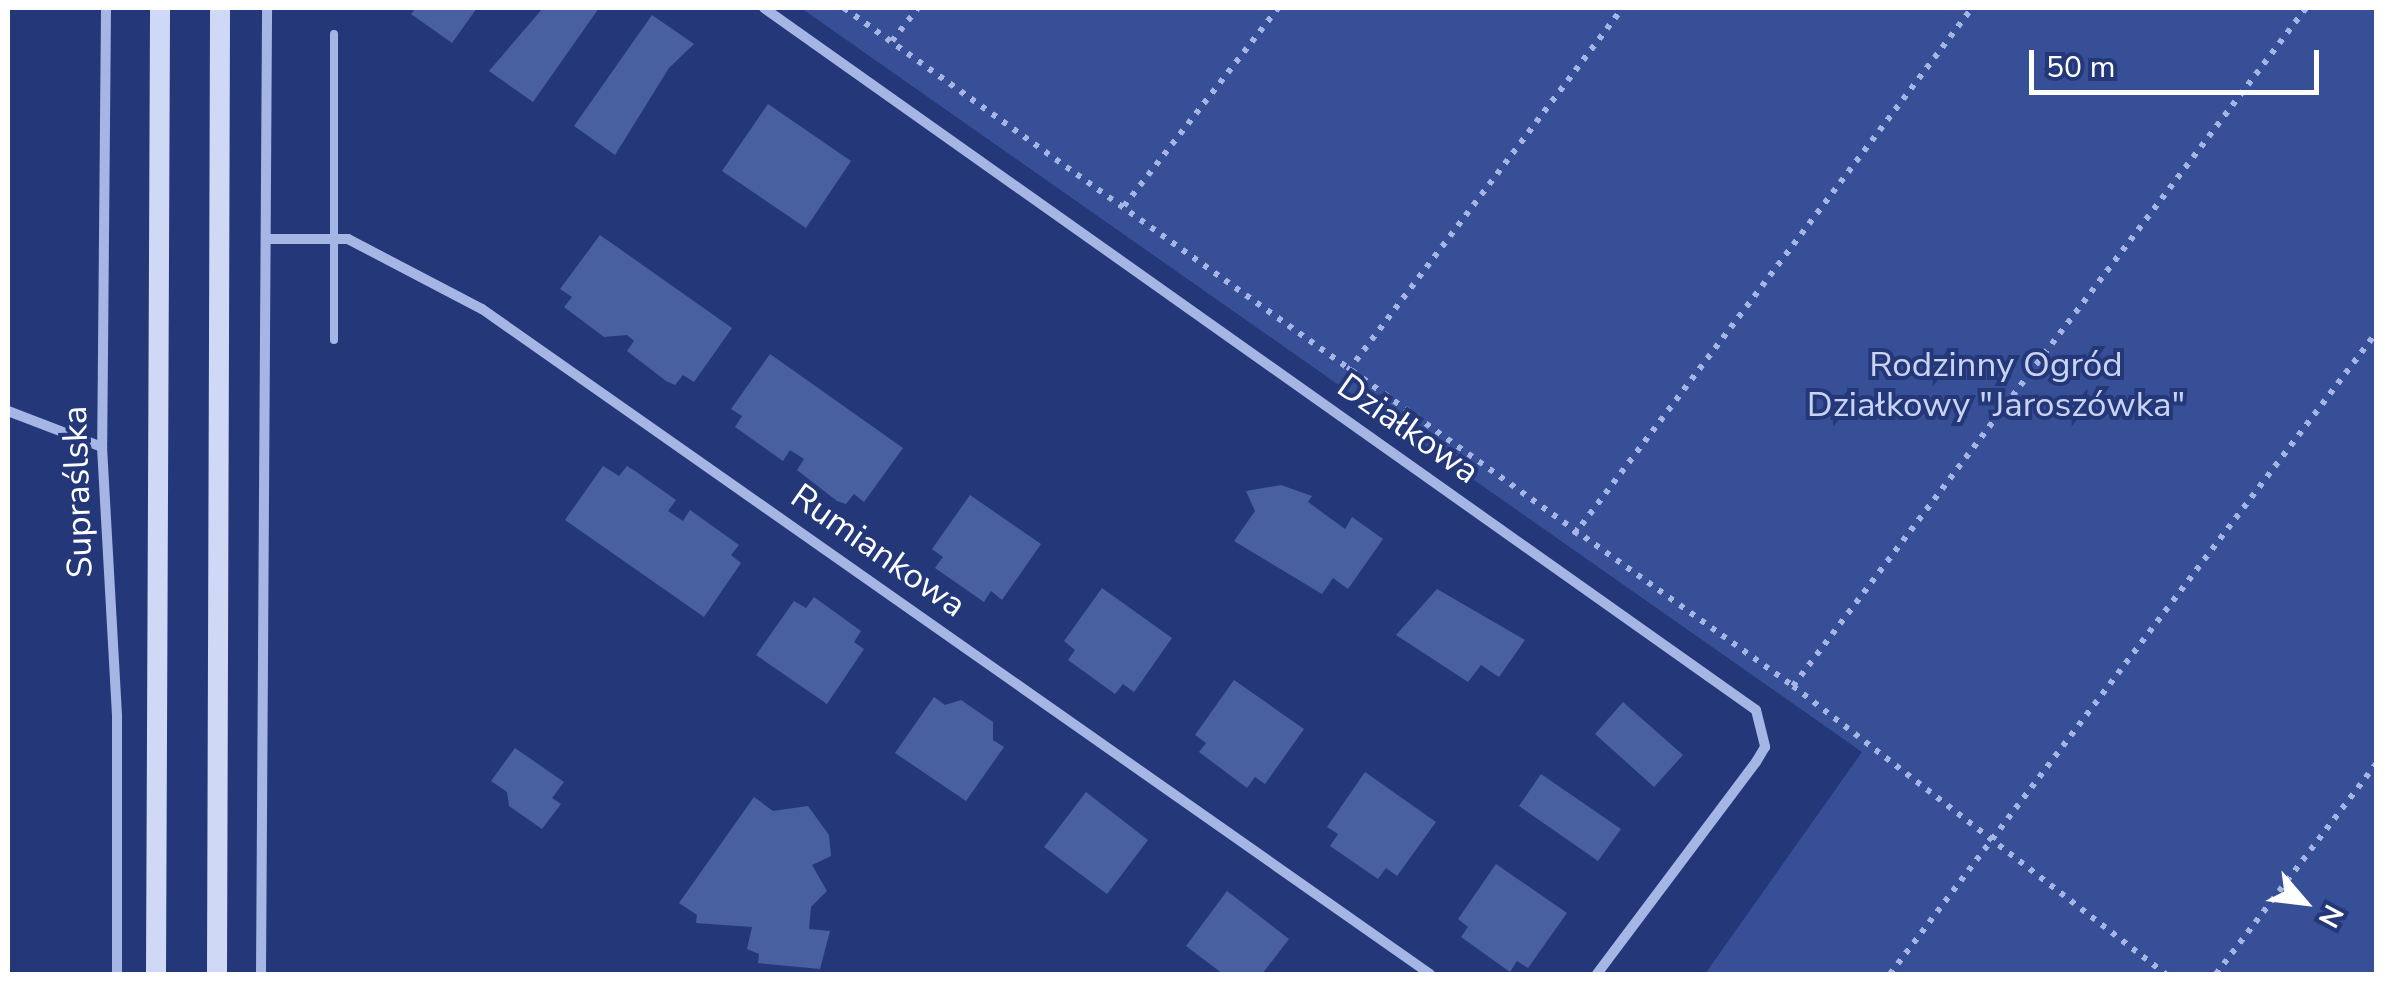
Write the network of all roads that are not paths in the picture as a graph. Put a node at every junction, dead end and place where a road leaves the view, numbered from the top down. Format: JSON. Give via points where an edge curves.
{"nodes":[{"id":1,"x":106,"y":8,"type":"edge"},
{"id":2,"x":160,"y":8,"type":"edge"},
{"id":3,"x":220,"y":8,"type":"edge"},
{"id":4,"x":267,"y":8,"type":"edge"},
{"id":5,"x":764,"y":8,"type":"edge"},
{"id":6,"x":334,"y":34,"type":"dead end"},
{"id":7,"x":334,"y":235,"type":"junction"},
{"id":8,"x":268,"y":239,"type":"junction"},
{"id":9,"x":334,"y":340,"type":"dead end"},
{"id":10,"x":8,"y":411,"type":"edge"},
{"id":11,"x":102,"y":447,"type":"junction"},
{"id":12,"x":117,"y":974,"type":"edge"},
{"id":13,"x":156,"y":974,"type":"edge"},
{"id":14,"x":217,"y":974,"type":"edge"},
{"id":15,"x":260,"y":974,"type":"edge"},
{"id":16,"x":1430,"y":974,"type":"edge"},
{"id":17,"x":1597,"y":974,"type":"edge"}],
"edges":[{"from":1,"to":11,"type":"street","name":"Supraślska"},
{"from":2,"to":13,"type":"main road"},
{"from":3,"to":14,"type":"main road"},
{"from":4,"to":8,"type":"street"},
{"from":5,"to":17,"type":"street","name":"Działkowa","via":[[1756,710],[1765,747],[1756,762]]},
{"from":6,"to":7,"type":"lane"},
{"from":7,"to":8,"type":"street"},
{"from":7,"to":9,"type":"lane"},
{"from":7,"to":16,"type":"street","name":"Rumiankowa","via":[[482,309]]},
{"from":8,"to":15,"type":"street"},
{"from":10,"to":11,"type":"street"},
{"from":11,"to":12,"type":"street","name":"Supraślska","via":[[117,717]]}]}
